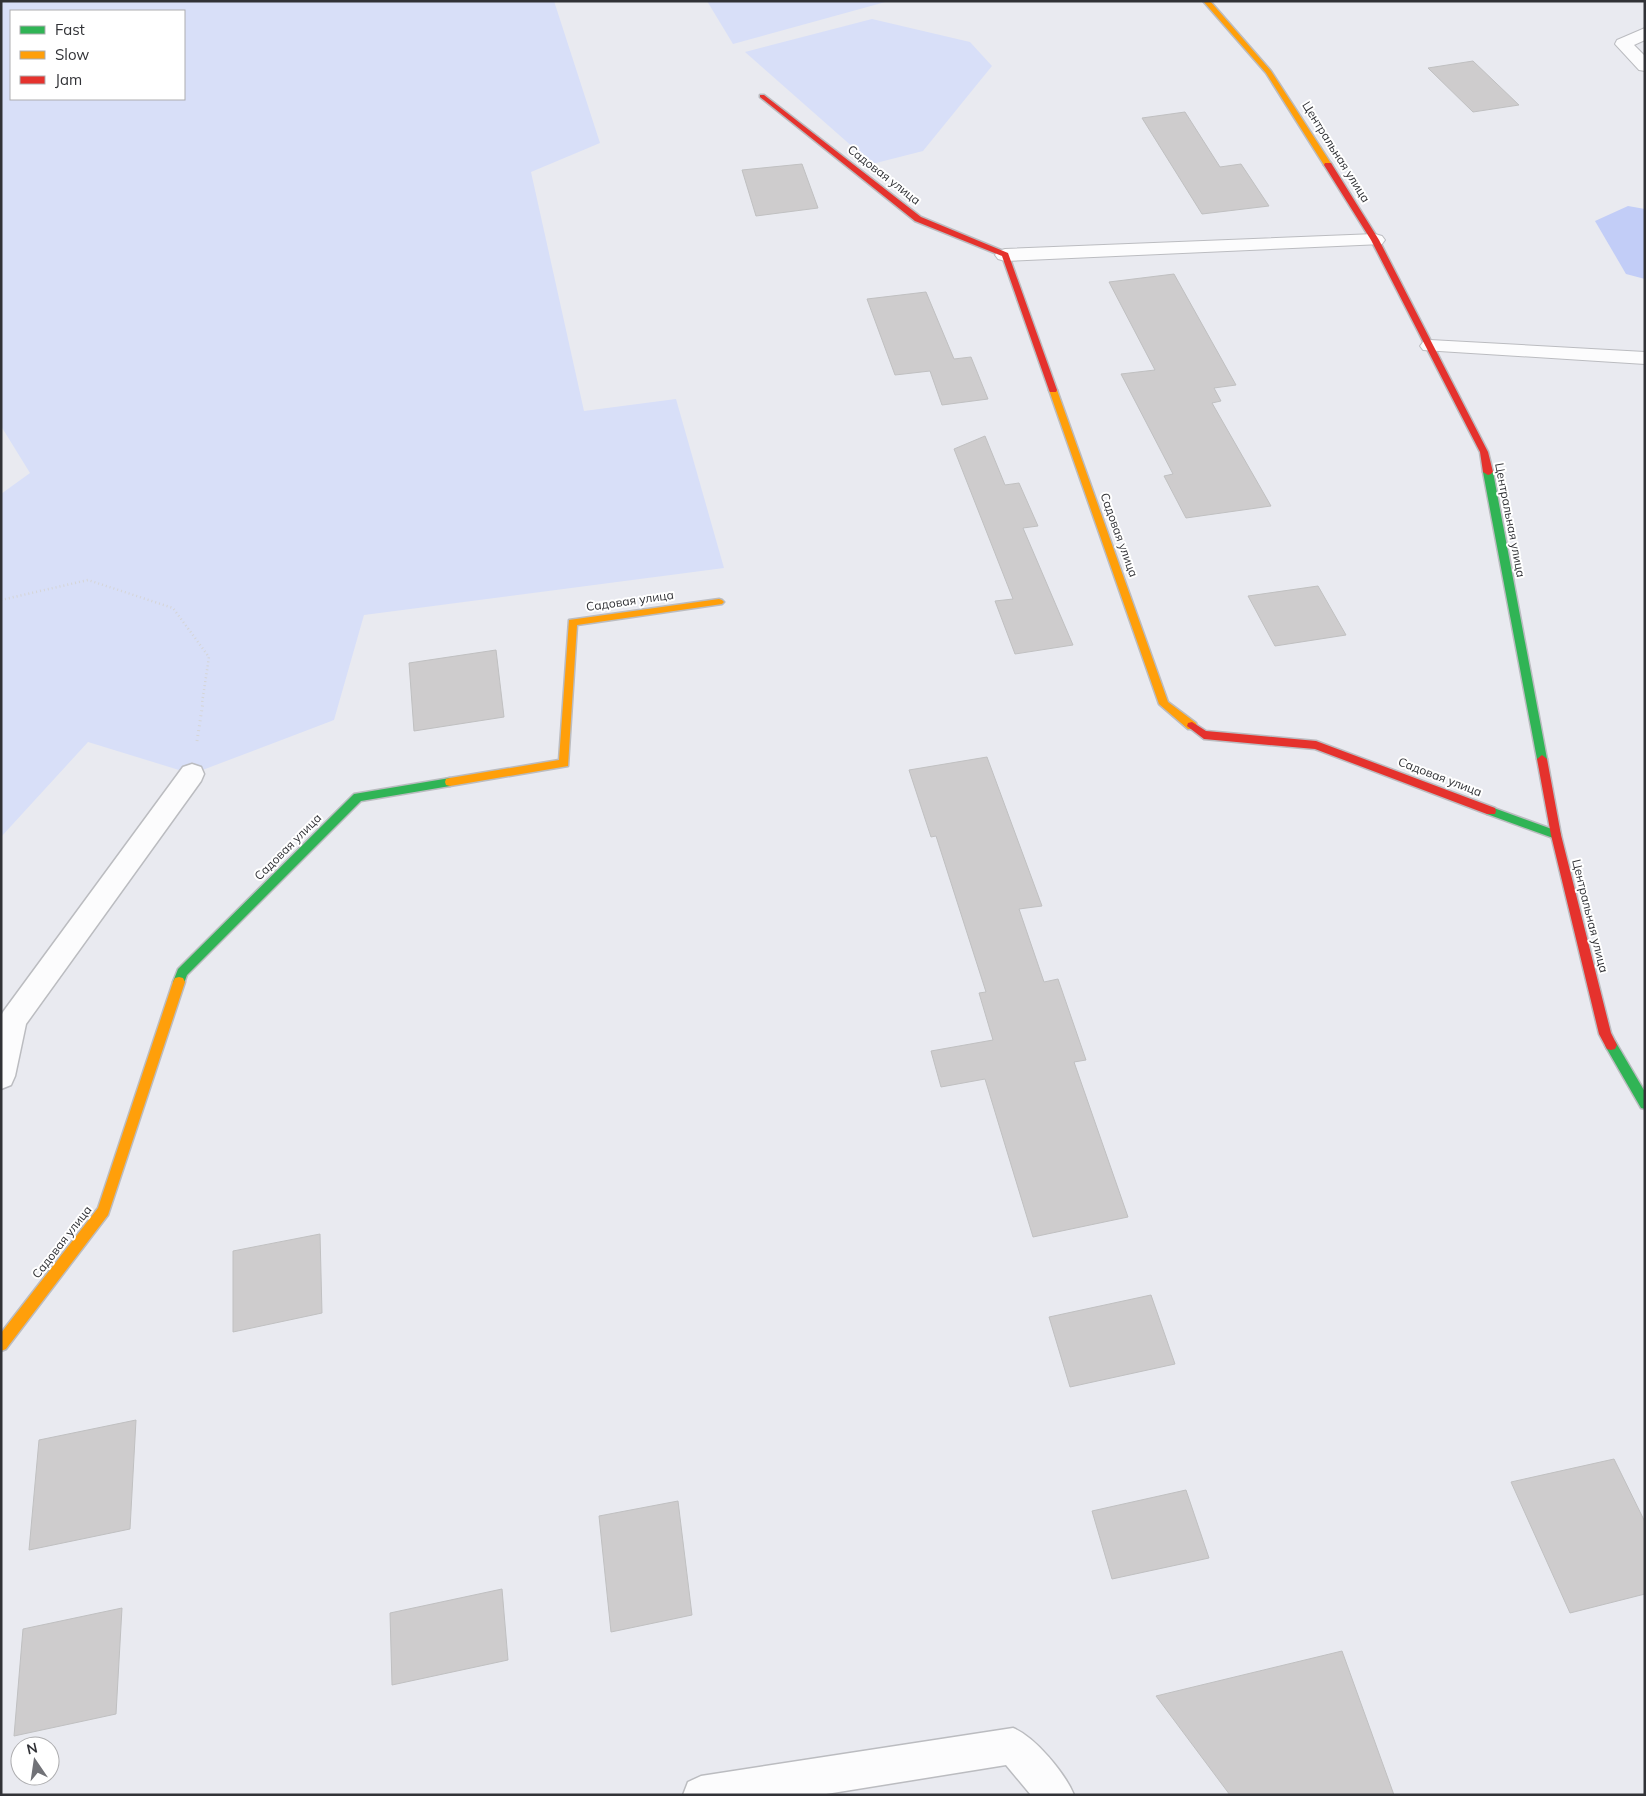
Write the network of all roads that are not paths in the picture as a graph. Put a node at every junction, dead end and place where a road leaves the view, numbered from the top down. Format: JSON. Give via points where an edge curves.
{"nodes":[{"id":1,"x":1206,"y":1,"type":"edge"},
{"id":2,"x":1645,"y":32,"type":"edge"},
{"id":3,"x":1645,"y":66,"type":"edge"},
{"id":4,"x":762,"y":96,"type":"dead end"},
{"id":5,"x":1374,"y":240,"type":"junction"},
{"id":6,"x":1005,"y":255,"type":"junction"},
{"id":7,"x":1430,"y":346,"type":"junction"},
{"id":8,"x":1645,"y":358,"type":"edge"},
{"id":9,"x":719,"y":602,"type":"dead end"},
{"id":10,"x":192,"y":774,"type":"road end"},
{"id":11,"x":1556,"y":835,"type":"junction"},
{"id":12,"x":1635,"y":1068,"type":"edge"},
{"id":13,"x":1,"y":1076,"type":"edge"},
{"id":14,"x":1645,"y":1104,"type":"edge"},
{"id":15,"x":1,"y":1344,"type":"edge"},
{"id":16,"x":701,"y":1795,"type":"edge"},
{"id":17,"x":1056,"y":1795,"type":"edge"}],
"edges":[{"from":1,"to":5,"type":"street","name":"Центральная улица","via":[[1269,72]]},
{"from":2,"to":3,"type":"street","via":[[1623,44]]},
{"from":4,"to":6,"type":"street","name":"Садовая улица","via":[[918,219]]},
{"from":5,"to":6,"type":"street"},
{"from":5,"to":7,"type":"street","name":"Центральная улица"},
{"from":6,"to":11,"type":"street","name":"Садовая улица","via":[[1164,704],[1204,735],[1316,745]]},
{"from":7,"to":8,"type":"street"},
{"from":7,"to":11,"type":"street","name":"Центральная улица","via":[[1484,452]]},
{"from":9,"to":15,"type":"street","name":"Садовая улица","via":[[572,622],[564,763],[358,796],[182,972],[103,1211]]},
{"from":10,"to":13,"type":"lane","via":[[13,1020]]},
{"from":11,"to":12,"type":"street","name":"Центральная улица","via":[[1604,1034]]},
{"from":12,"to":14,"type":"street","name":"Центральная улица"},
{"from":16,"to":17,"type":"lane","via":[[1013,1746]]}]}
